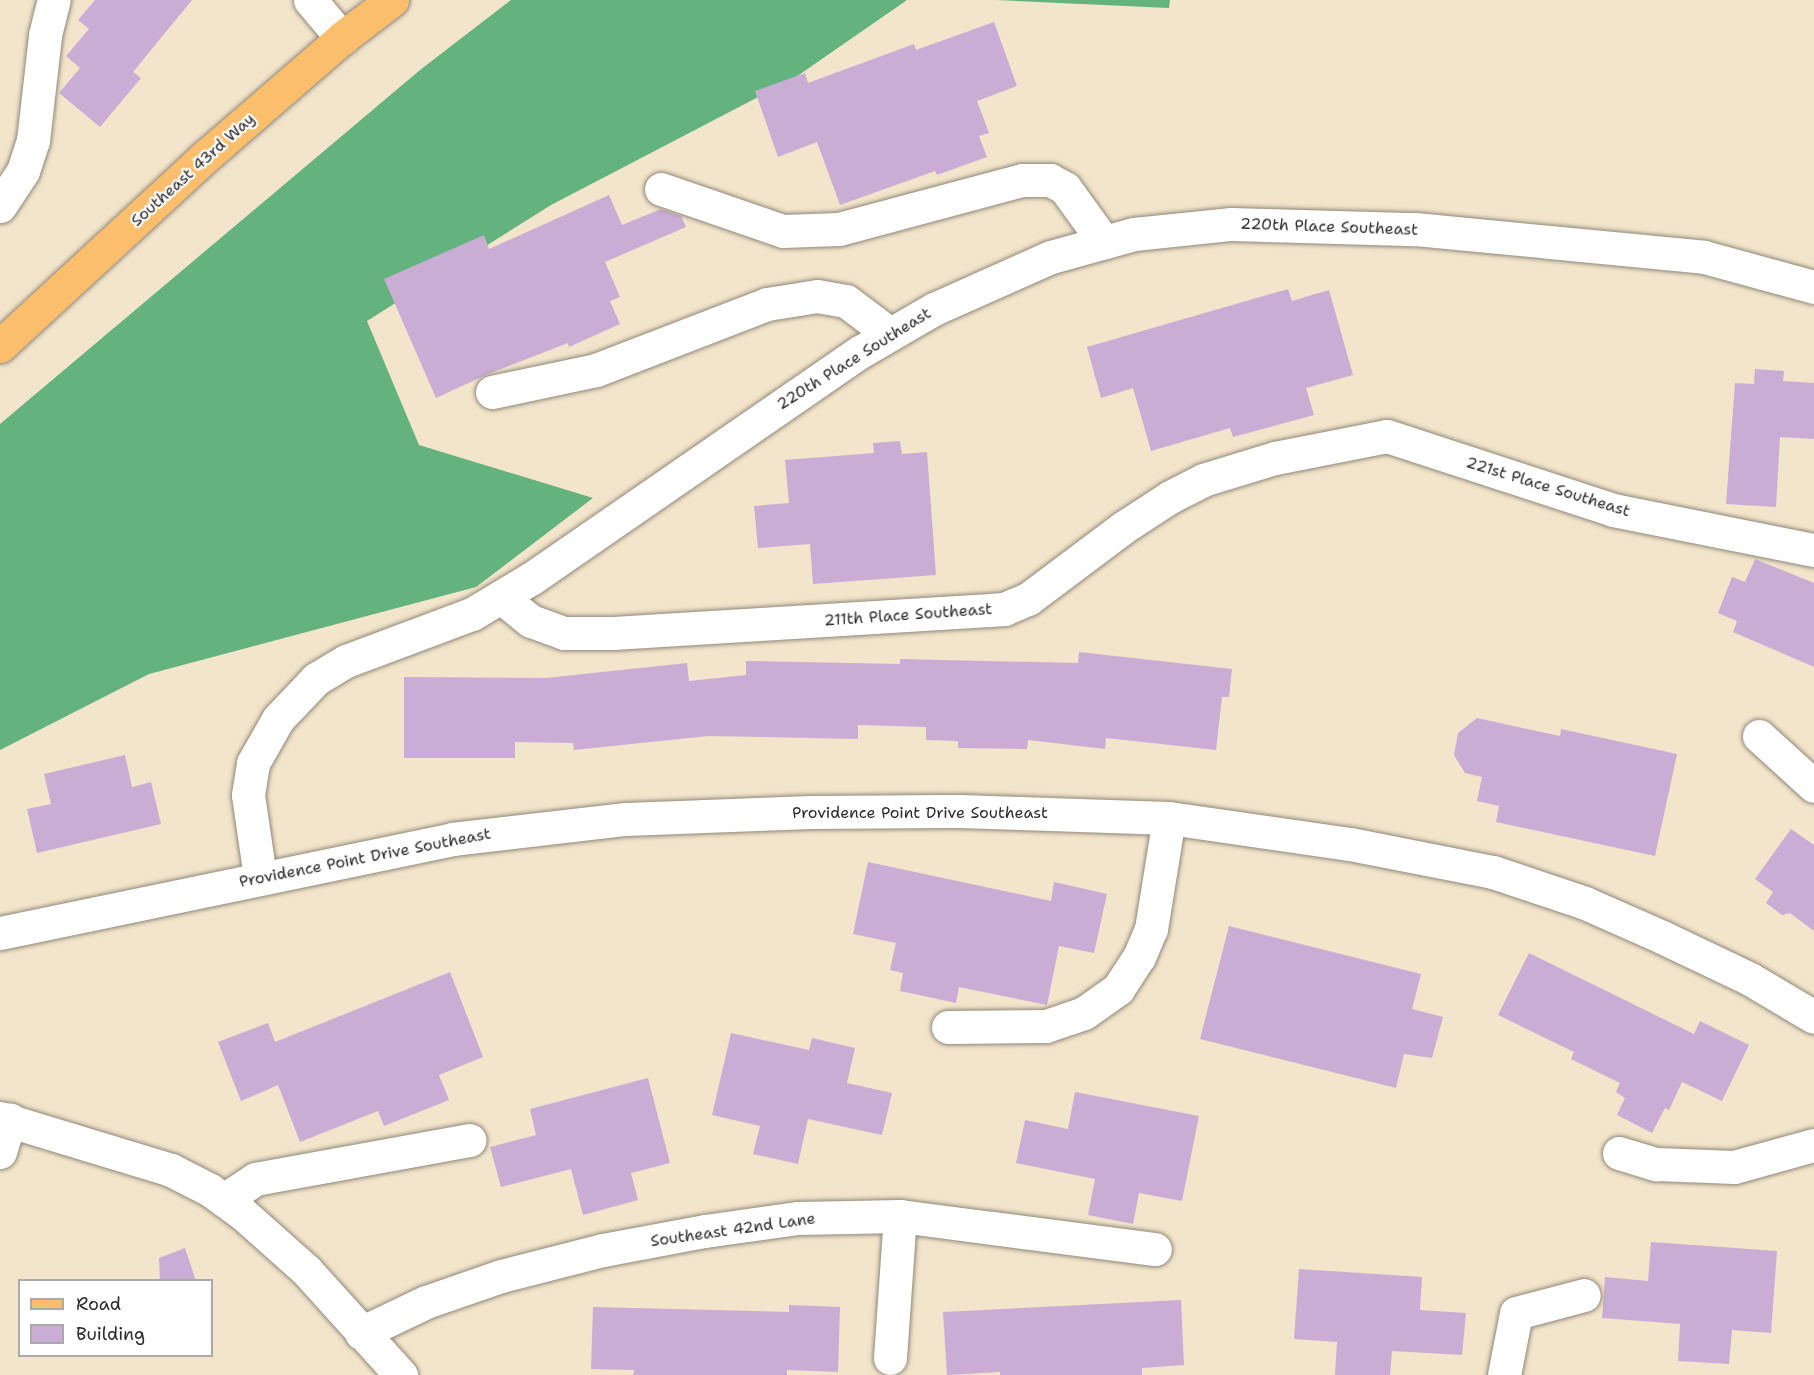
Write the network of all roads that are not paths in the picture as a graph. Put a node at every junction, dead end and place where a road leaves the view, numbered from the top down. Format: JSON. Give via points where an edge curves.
{"nodes":[{"id":1,"x":54,"y":0,"type":"edge"},
{"id":2,"x":310,"y":0,"type":"edge"},
{"id":3,"x":392,"y":0,"type":"edge"},
{"id":4,"x":342,"y":38,"type":"junction"},
{"id":5,"x":661,"y":189,"type":"dead end"},
{"id":6,"x":0,"y":206,"type":"edge"},
{"id":7,"x":1104,"y":242,"type":"junction"},
{"id":8,"x":1814,"y":287,"type":"edge"},
{"id":9,"x":890,"y":334,"type":"junction"},
{"id":10,"x":0,"y":346,"type":"edge"},
{"id":11,"x":492,"y":392,"type":"dead end"},
{"id":12,"x":1355,"y":441,"type":"joint"},
{"id":13,"x":1814,"y":550,"type":"edge"},
{"id":14,"x":501,"y":597,"type":"junction"},
{"id":15,"x":1759,"y":736,"type":"dead end"},
{"id":16,"x":1814,"y":786,"type":"edge"},
{"id":17,"x":1169,"y":818,"type":"junction"},
{"id":18,"x":260,"y":877,"type":"junction"},
{"id":19,"x":0,"y":933,"type":"edge"},
{"id":20,"x":1814,"y":1017,"type":"edge"},
{"id":21,"x":948,"y":1027,"type":"dead end"},
{"id":22,"x":5,"y":1119,"type":"edge"},
{"id":23,"x":469,"y":1140,"type":"dead end"},
{"id":24,"x":1814,"y":1145,"type":"edge"},
{"id":25,"x":0,"y":1152,"type":"edge"},
{"id":26,"x":1619,"y":1153,"type":"dead end"},
{"id":27,"x":224,"y":1200,"type":"junction"},
{"id":28,"x":900,"y":1216,"type":"junction"},
{"id":29,"x":1155,"y":1249,"type":"dead end"},
{"id":30,"x":1584,"y":1295,"type":"dead end"},
{"id":31,"x":360,"y":1333,"type":"junction"},
{"id":32,"x":890,"y":1358,"type":"dead end"},
{"id":33,"x":401,"y":1375,"type":"edge"},
{"id":34,"x":1504,"y":1375,"type":"edge"}],
"edges":[{"from":1,"to":6,"type":"street","via":[[45,35],[33,141],[23,171]]},
{"from":2,"to":4,"type":"street"},
{"from":3,"to":4,"type":"main road","name":"Southeast 43rd Way"},
{"from":4,"to":10,"type":"main road","name":"Southeast 43rd Way","via":[[206,156]]},
{"from":5,"to":7,"type":"street","via":[[783,231],[839,229],[1022,180],[1050,180],[1065,188]]},
{"from":7,"to":8,"type":"street","name":"220th Place Southeast","via":[[1134,234],[1231,224],[1415,229],[1704,257]]},
{"from":7,"to":9,"type":"street","name":"220th Place Southeast","via":[[1051,257],[934,309]]},
{"from":9,"to":11,"type":"street","via":[[846,301],[817,296],[767,304],[596,370]]},
{"from":9,"to":14,"type":"street","name":"220th Place Southeast"},
{"from":12,"to":13,"type":"street","name":"221st Place Southeast","via":[[1388,436],[1613,510]]},
{"from":12,"to":14,"type":"street","name":"211th Place Southeast","via":[[1275,458],[1203,480],[1124,527],[1028,599],[1004,609],[564,633],[531,621]]},
{"from":14,"to":18,"type":"street","name":"220th Place Southeast","via":[[472,614],[346,661],[316,679],[290,704],[253,763],[248,795]]},
{"from":15,"to":16,"type":"street"},
{"from":17,"to":18,"type":"street","name":"Providence Point Drive Southeast","via":[[948,811],[627,819],[452,839]]},
{"from":17,"to":20,"type":"street","name":"Providence Point Drive Southeast","via":[[1350,844],[1493,872],[1584,903],[1662,937],[1750,979]]},
{"from":17,"to":21,"type":"street","via":[[1151,929],[1118,989],[1084,1013],[1046,1026]]},
{"from":18,"to":19,"type":"street","name":"Providence Point Drive Southeast"},
{"from":22,"to":25,"type":"street"},
{"from":22,"to":27,"type":"street","via":[[171,1170]]},
{"from":23,"to":27,"type":"street","via":[[255,1179]]},
{"from":24,"to":26,"type":"street","via":[[1734,1167],[1656,1164]]},
{"from":27,"to":31,"type":"street","via":[[306,1270]]},
{"from":28,"to":29,"type":"street","name":"Southeast 42nd Lane"},
{"from":28,"to":31,"type":"street","name":"Southeast 42nd Lane","via":[[798,1218],[603,1250],[501,1276],[426,1302]]},
{"from":28,"to":32,"type":"street"},
{"from":30,"to":34,"type":"street","via":[[1516,1313]]},
{"from":31,"to":33,"type":"street"}]}
